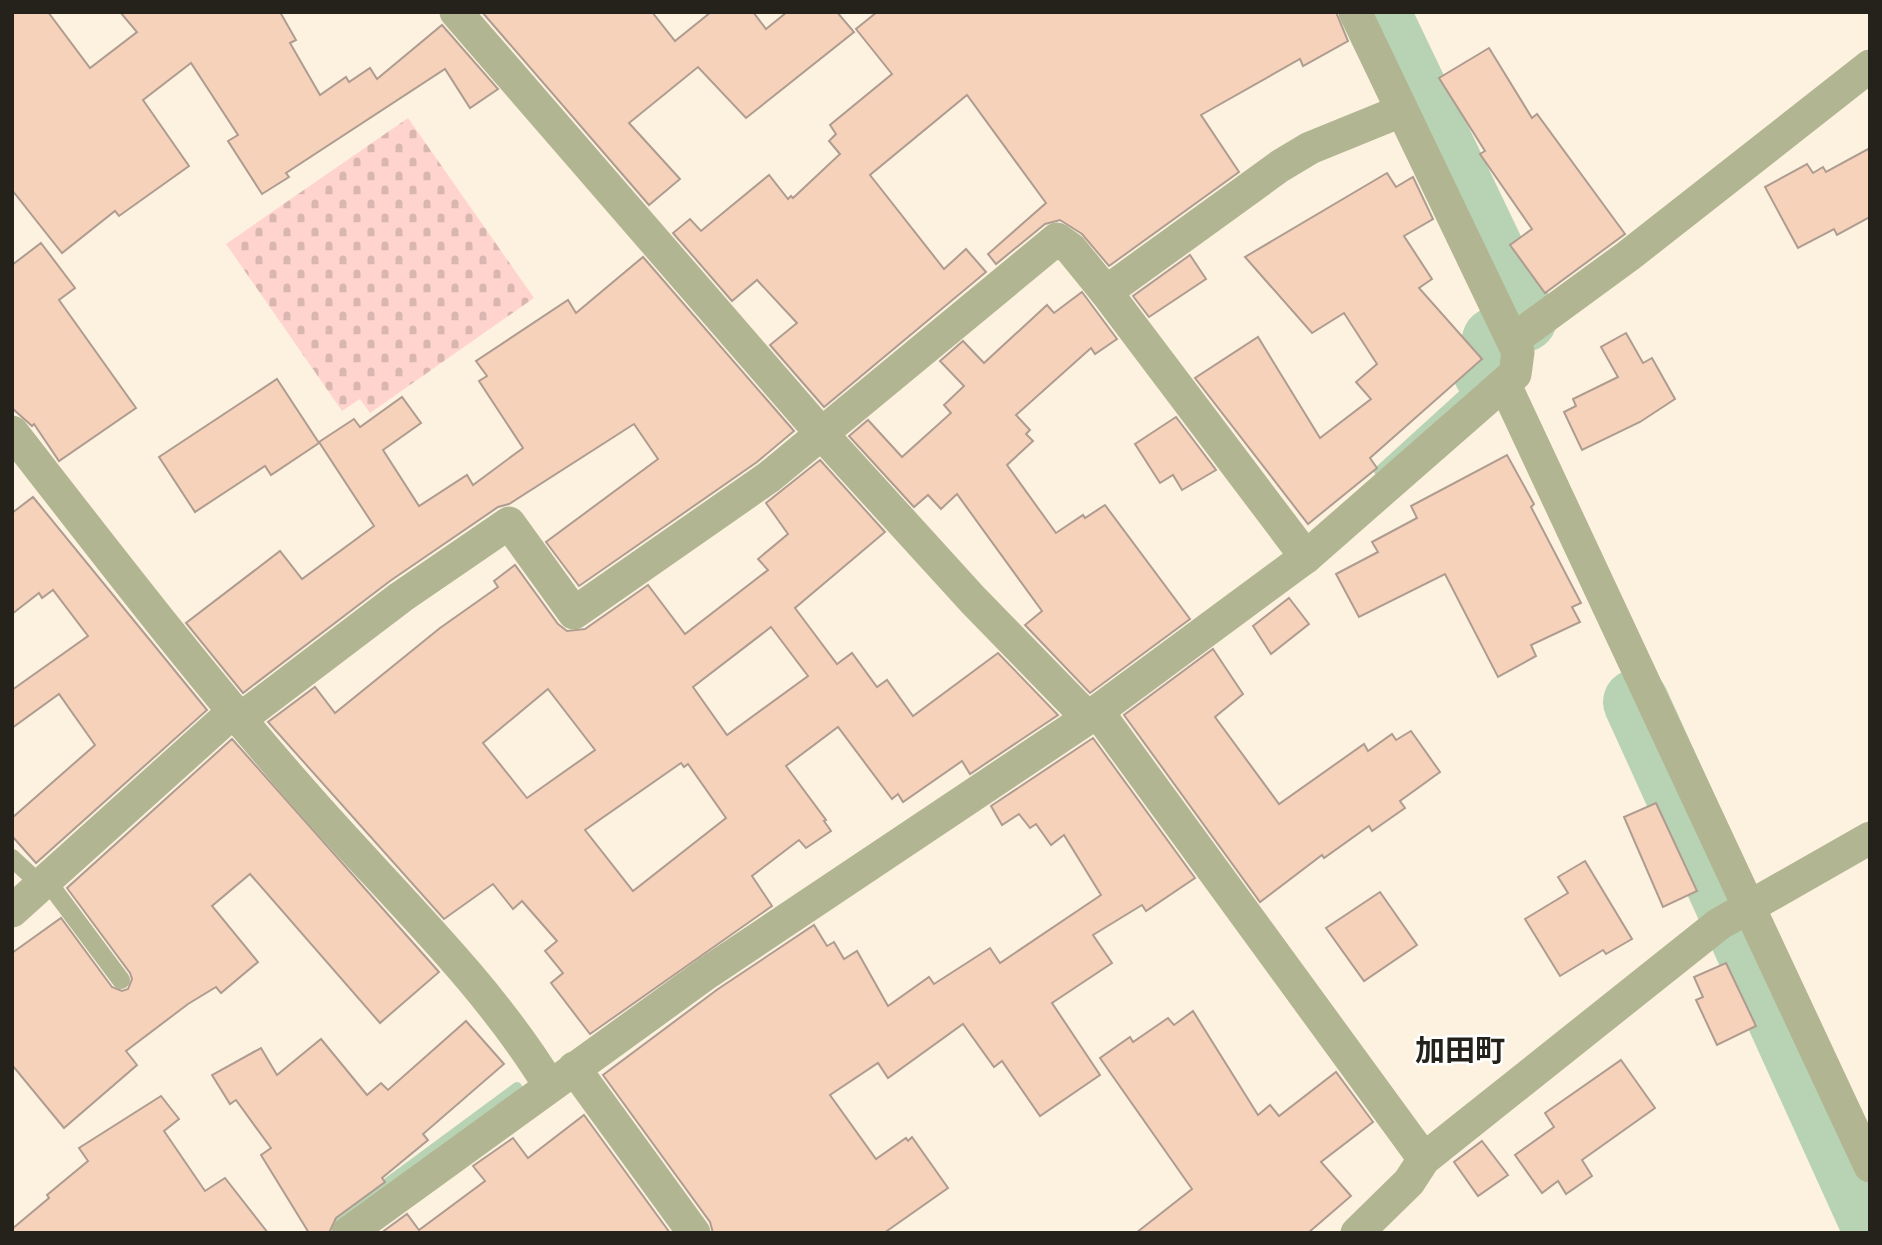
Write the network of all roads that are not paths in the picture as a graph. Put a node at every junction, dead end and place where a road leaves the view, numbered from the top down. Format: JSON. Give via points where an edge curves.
{"nodes":[{"id":1,"x":456,"y":12,"type":"edge"},
{"id":2,"x":1355,"y":12,"type":"edge"},
{"id":3,"x":1870,"y":66,"type":"edge"},
{"id":4,"x":1401,"y":111,"type":"junction"},
{"id":5,"x":1106,"y":292,"type":"junction"},
{"id":6,"x":1513,"y":340,"type":"junction"},
{"id":7,"x":1505,"y":385,"type":"junction"},
{"id":8,"x":12,"y":432,"type":"edge"},
{"id":9,"x":820,"y":432,"type":"junction"},
{"id":10,"x":1306,"y":557,"type":"junction"},
{"id":11,"x":1093,"y":714,"type":"junction"},
{"id":12,"x":236,"y":716,"type":"junction"},
{"id":13,"x":1870,"y":838,"type":"edge"},
{"id":14,"x":12,"y":858,"type":"edge"},
{"id":15,"x":45,"y":883,"type":"junction"},
{"id":16,"x":12,"y":911,"type":"edge"},
{"id":17,"x":1739,"y":913,"type":"junction"},
{"id":18,"x":121,"y":980,"type":"dead end"},
{"id":19,"x":561,"y":1077,"type":"junction"},
{"id":20,"x":1424,"y":1159,"type":"junction"},
{"id":21,"x":1870,"y":1166,"type":"edge"},
{"id":22,"x":348,"y":1233,"type":"edge"},
{"id":23,"x":694,"y":1233,"type":"edge"},
{"id":24,"x":1357,"y":1233,"type":"edge"}],
"edges":[{"from":1,"to":9,"type":"street"},
{"from":2,"to":4,"type":"street"},
{"from":3,"to":6,"type":"street"},
{"from":4,"to":5,"type":"street","via":[[1310,148],[1280,166]]},
{"from":4,"to":6,"type":"street"},
{"from":5,"to":9,"type":"street","via":[[1057,239]]},
{"from":5,"to":10,"type":"street"},
{"from":6,"to":7,"type":"street","via":[[1518,352],[1515,374]]},
{"from":7,"to":10,"type":"street"},
{"from":7,"to":17,"type":"street"},
{"from":8,"to":12,"type":"street"},
{"from":9,"to":11,"type":"street","via":[[973,600]]},
{"from":9,"to":12,"type":"street","via":[[769,477],[574,613],[509,523]]},
{"from":10,"to":11,"type":"street"},
{"from":11,"to":19,"type":"street","via":[[707,973]]},
{"from":11,"to":20,"type":"street"},
{"from":12,"to":15,"type":"street","via":[[119,813]]},
{"from":12,"to":19,"type":"street","via":[[447,953],[530,1055]]},
{"from":13,"to":17,"type":"street"},
{"from":14,"to":15,"type":"lane"},
{"from":15,"to":16,"type":"street"},
{"from":15,"to":18,"type":"lane"},
{"from":17,"to":20,"type":"street"},
{"from":17,"to":21,"type":"street"},
{"from":19,"to":22,"type":"street"},
{"from":19,"to":23,"type":"street"},
{"from":20,"to":24,"type":"street","via":[[1409,1182]]}]}
